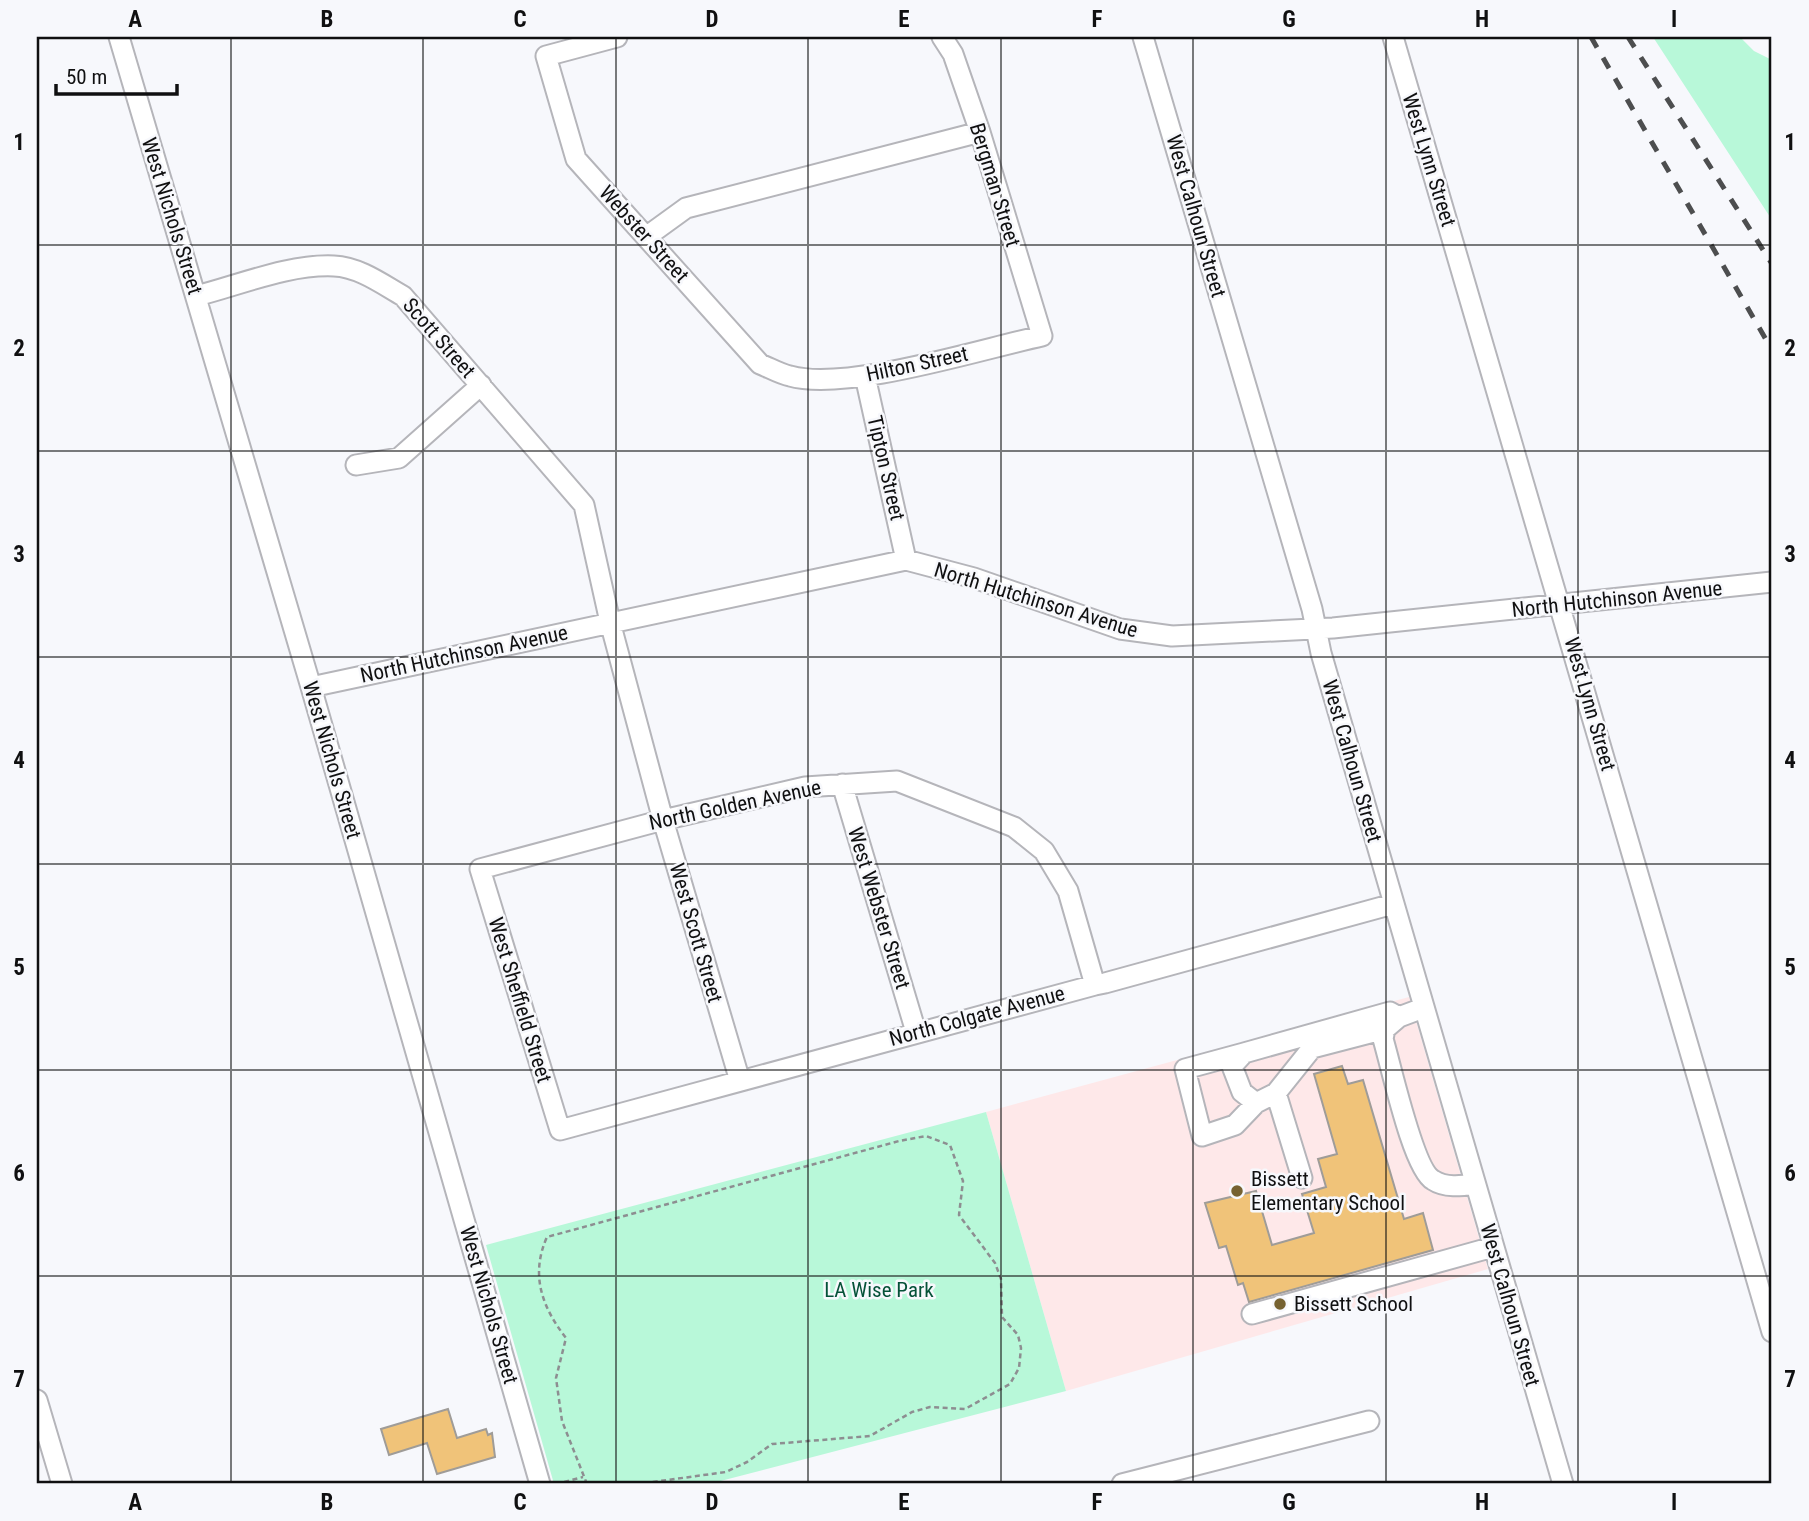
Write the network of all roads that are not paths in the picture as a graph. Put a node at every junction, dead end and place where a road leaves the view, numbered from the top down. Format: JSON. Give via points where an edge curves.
{"nodes":[{"id":1,"x":119,"y":37,"type":"edge"},
{"id":2,"x":617,"y":37,"type":"edge"},
{"id":3,"x":942,"y":37,"type":"edge"},
{"id":4,"x":1143,"y":37,"type":"edge"},
{"id":5,"x":1393,"y":37,"type":"edge"},
{"id":6,"x":979,"y":132,"type":"junction"},
{"id":7,"x":646,"y":237,"type":"junction"},
{"id":8,"x":196,"y":296,"type":"junction"},
{"id":9,"x":1042,"y":336,"type":"joint"},
{"id":10,"x":865,"y":376,"type":"junction"},
{"id":11,"x":791,"y":377,"type":"joint"},
{"id":12,"x":481,"y":386,"type":"junction"},
{"id":13,"x":356,"y":465,"type":"dead end"},
{"id":14,"x":906,"y":560,"type":"junction"},
{"id":15,"x":1772,"y":582,"type":"edge"},
{"id":16,"x":1561,"y":605,"type":"junction"},
{"id":17,"x":610,"y":622,"type":"junction"},
{"id":18,"x":1316,"y":628,"type":"junction"},
{"id":19,"x":311,"y":687,"type":"junction"},
{"id":20,"x":842,"y":784,"type":"junction"},
{"id":21,"x":663,"y":820,"type":"junction"},
{"id":22,"x":480,"y":869,"type":"joint"},
{"id":23,"x":1393,"y":904,"type":"junction"},
{"id":24,"x":1095,"y":985,"type":"junction"},
{"id":25,"x":1423,"y":1008,"type":"junction"},
{"id":26,"x":1392,"y":1023,"type":"junction"},
{"id":27,"x":916,"y":1032,"type":"junction"},
{"id":28,"x":1244,"y":1053,"type":"junction"},
{"id":29,"x":740,"y":1081,"type":"junction"},
{"id":30,"x":1276,"y":1093,"type":"junction"},
{"id":31,"x":1256,"y":1103,"type":"junction"},
{"id":32,"x":561,"y":1130,"type":"joint"},
{"id":33,"x":1302,"y":1178,"type":"dead end"},
{"id":34,"x":1475,"y":1185,"type":"junction"},
{"id":35,"x":1493,"y":1247,"type":"junction"},
{"id":36,"x":1252,"y":1314,"type":"dead end"},
{"id":37,"x":1772,"y":1332,"type":"edge"},
{"id":38,"x":37,"y":1400,"type":"edge"},
{"id":39,"x":1369,"y":1421,"type":"dead end"},
{"id":40,"x":62,"y":1484,"type":"edge"},
{"id":41,"x":540,"y":1484,"type":"edge"},
{"id":42,"x":1122,"y":1484,"type":"edge"},
{"id":43,"x":1563,"y":1484,"type":"edge"}],
"edges":[{"from":1,"to":8,"type":"street","name":"West Nichols Street"},
{"from":2,"to":7,"type":"street","name":"Webster Street","via":[[546,56],[576,159]]},
{"from":3,"to":6,"type":"street","name":"Bergman Street","via":[[953,54]]},
{"from":4,"to":18,"type":"street","name":"West Calhoun Street"},
{"from":5,"to":16,"type":"street","name":"West Lynn Street"},
{"from":6,"to":7,"type":"street","via":[[686,208]]},
{"from":6,"to":9,"type":"street","name":"Bergman Street"},
{"from":7,"to":11,"type":"street","name":"Webster Street","via":[[760,364]]},
{"from":8,"to":12,"type":"street","name":"Scott Street","via":[[297,269],[335,266],[369,276],[403,296]]},
{"from":8,"to":19,"type":"street","name":"West Nichols Street"},
{"from":9,"to":10,"type":"street","name":"Hilton Street"},
{"from":10,"to":11,"type":"street","name":"Hilton Street"},
{"from":10,"to":14,"type":"street","name":"Tipton Street"},
{"from":12,"to":13,"type":"street","name":"Scott Street","via":[[399,458]]},
{"from":12,"to":17,"type":"street","name":"Scott Street","via":[[584,505]]},
{"from":14,"to":17,"type":"street","name":"North Hutchinson Avenue"},
{"from":14,"to":18,"type":"street","name":"North Hutchinson Avenue","via":[[1137,633],[1172,636]]},
{"from":15,"to":16,"type":"street","name":"North Hutchinson Avenue"},
{"from":16,"to":18,"type":"street","name":"North Hutchinson Avenue"},
{"from":16,"to":37,"type":"street","name":"West Lynn Street"},
{"from":17,"to":19,"type":"street","name":"North Hutchinson Avenue"},
{"from":17,"to":21,"type":"street","name":"West Scott Street"},
{"from":18,"to":23,"type":"street","name":"West Calhoun Street"},
{"from":19,"to":41,"type":"street","name":"West Nichols Street"},
{"from":20,"to":21,"type":"street","name":"North Golden Avenue","via":[[805,787]]},
{"from":20,"to":24,"type":"street","name":"North Golden Avenue","via":[[897,781],[1014,827],[1044,851],[1068,891]]},
{"from":20,"to":27,"type":"street","name":"West Webster Street"},
{"from":21,"to":22,"type":"street","name":"North Golden Avenue"},
{"from":21,"to":29,"type":"street","name":"West Scott Street"},
{"from":22,"to":32,"type":"street","name":"West Sheffield Street"},
{"from":23,"to":24,"type":"street","name":"North Colgate Avenue"},
{"from":23,"to":25,"type":"street","name":"West Calhoun Street"},
{"from":24,"to":27,"type":"street","name":"North Colgate Avenue"},
{"from":25,"to":26,"type":"street"},
{"from":25,"to":34,"type":"street","name":"West Calhoun Street"},
{"from":26,"to":28,"type":"street","via":[[1390,1013]]},
{"from":26,"to":30,"type":"street","via":[[1312,1048]]},
{"from":26,"to":34,"type":"street","via":[[1383,1039],[1417,1159],[1431,1180]]},
{"from":27,"to":29,"type":"street","name":"North Colgate Avenue"},
{"from":28,"to":31,"type":"street","via":[[1232,1066],[1242,1092]]},
{"from":28,"to":31,"type":"street","via":[[1185,1069],[1202,1136],[1235,1125]]},
{"from":29,"to":32,"type":"street","name":"North Colgate Avenue"},
{"from":30,"to":31,"type":"street"},
{"from":30,"to":33,"type":"street"},
{"from":34,"to":35,"type":"street","name":"West Calhoun Street"},
{"from":35,"to":36,"type":"street"},
{"from":35,"to":43,"type":"street","name":"West Calhoun Street"},
{"from":38,"to":40,"type":"street"},
{"from":39,"to":42,"type":"street"}]}
